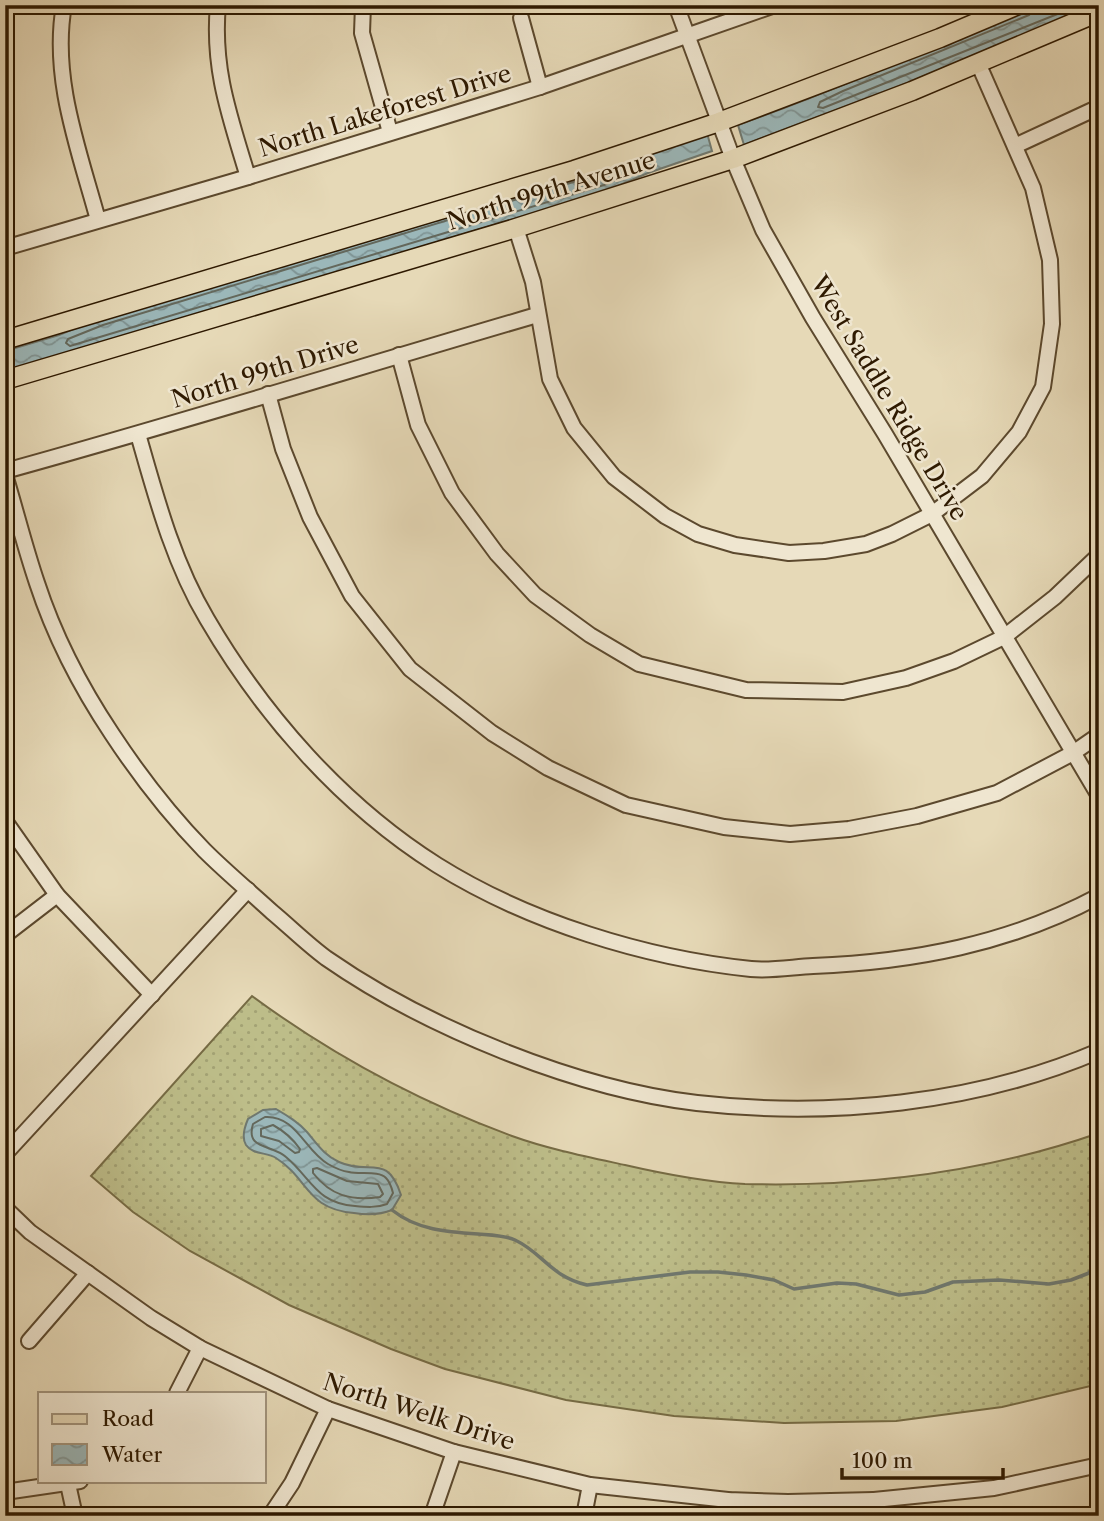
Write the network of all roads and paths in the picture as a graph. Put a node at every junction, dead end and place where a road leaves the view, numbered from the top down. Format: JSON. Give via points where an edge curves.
{"nodes":[{"id":1,"x":64,"y":5,"type":"edge"},
{"id":2,"x":218,"y":5,"type":"edge"},
{"id":3,"x":363,"y":5,"type":"edge"},
{"id":4,"x":676,"y":5,"type":"edge"},
{"id":5,"x":775,"y":5,"type":"edge"},
{"id":6,"x":1018,"y":5,"type":"edge"},
{"id":7,"x":1099,"y":12,"type":"edge"},
{"id":8,"x":521,"y":18,"type":"dead end"},
{"id":9,"x":688,"y":36,"type":"junction"},
{"id":10,"x":978,"y":63,"type":"junction"},
{"id":11,"x":540,"y":87,"type":"junction"},
{"id":12,"x":1099,"y":107,"type":"edge"},
{"id":13,"x":719,"y":122,"type":"junction"},
{"id":14,"x":390,"y":132,"type":"junction"},
{"id":15,"x":1015,"y":146,"type":"junction"},
{"id":16,"x":733,"y":159,"type":"junction"},
{"id":17,"x":248,"y":177,"type":"junction"},
{"id":18,"x":98,"y":220,"type":"junction"},
{"id":19,"x":516,"y":228,"type":"junction"},
{"id":20,"x":5,"y":248,"type":"edge"},
{"id":21,"x":537,"y":315,"type":"junction"},
{"id":22,"x":5,"y":340,"type":"edge"},
{"id":23,"x":399,"y":355,"type":"junction"},
{"id":24,"x":5,"y":380,"type":"edge"},
{"id":25,"x":268,"y":394,"type":"junction"},
{"id":26,"x":138,"y":434,"type":"junction"},
{"id":27,"x":5,"y":473,"type":"edge"},
{"id":28,"x":932,"y":514,"type":"junction"},
{"id":29,"x":1099,"y":555,"type":"edge"},
{"id":30,"x":1004,"y":637,"type":"junction"},
{"id":31,"x":1099,"y":735,"type":"edge"},
{"id":32,"x":1073,"y":753,"type":"junction"},
{"id":33,"x":1099,"y":796,"type":"edge"},
{"id":34,"x":5,"y":821,"type":"edge"},
{"id":35,"x":248,"y":890,"type":"junction"},
{"id":36,"x":57,"y":895,"type":"junction"},
{"id":37,"x":1099,"y":896,"type":"edge"},
{"id":38,"x":5,"y":936,"type":"edge"},
{"id":39,"x":152,"y":995,"type":"junction"},
{"id":40,"x":1099,"y":1051,"type":"edge"},
{"id":41,"x":5,"y":1154,"type":"edge"},
{"id":42,"x":5,"y":1208,"type":"edge"},
{"id":43,"x":89,"y":1273,"type":"junction"},
{"id":44,"x":29,"y":1341,"type":"dead end"},
{"id":45,"x":200,"y":1348,"type":"junction"},
{"id":46,"x":178,"y":1392,"type":"edge"},
{"id":47,"x":328,"y":1409,"type":"junction"},
{"id":48,"x":454,"y":1452,"type":"junction"},
{"id":49,"x":1099,"y":1465,"type":"edge"},
{"id":50,"x":74,"y":1482,"type":"edge"},
{"id":51,"x":590,"y":1485,"type":"junction"},
{"id":52,"x":5,"y":1492,"type":"edge"},
{"id":53,"x":728,"y":1500,"type":"junction"},
{"id":54,"x":874,"y":1500,"type":"junction"},
{"id":55,"x":75,"y":1516,"type":"edge"},
{"id":56,"x":270,"y":1516,"type":"edge"},
{"id":57,"x":432,"y":1516,"type":"edge"},
{"id":58,"x":584,"y":1516,"type":"edge"},
{"id":59,"x":727,"y":1516,"type":"edge"},
{"id":60,"x":875,"y":1516,"type":"edge"}],
"edges":[{"from":1,"to":18,"type":"street","via":[[60,29],[65,99]]},
{"from":2,"to":17,"type":"street","via":[[215,37],[221,86]]},
{"from":3,"to":14,"type":"street","via":[[362,33]]},
{"from":4,"to":9,"type":"street","name":"West Saddle Ridge Drive"},
{"from":5,"to":9,"type":"street","name":"North Lakeforest Drive"},
{"from":6,"to":13,"type":"main road","name":"North 99th Avenue"},
{"from":7,"to":10,"type":"main road","name":"North 99th Avenue"},
{"from":8,"to":11,"type":"street"},
{"from":9,"to":11,"type":"street","name":"North Lakeforest Drive"},
{"from":9,"to":13,"type":"street","name":"West Saddle Ridge Drive"},
{"from":10,"to":15,"type":"street"},
{"from":10,"to":16,"type":"main road","name":"North 99th Avenue"},
{"from":11,"to":14,"type":"street","name":"North Lakeforest Drive"},
{"from":12,"to":15,"type":"street"},
{"from":13,"to":16,"type":"street","name":"West Saddle Ridge Drive"},
{"from":13,"to":22,"type":"main road","name":"North 99th Avenue","via":[[562,174]]},
{"from":14,"to":17,"type":"street","name":"North Lakeforest Drive"},
{"from":15,"to":28,"type":"street","via":[[1033,188],[1050,260],[1052,324],[1043,387],[1019,432],[982,476]]},
{"from":16,"to":19,"type":"main road","name":"North 99th Avenue"},
{"from":16,"to":28,"type":"street","name":"West Saddle Ridge Drive","via":[[763,230]]},
{"from":17,"to":18,"type":"street","name":"North Lakeforest Drive"},
{"from":18,"to":20,"type":"street","name":"North Lakeforest Drive"},
{"from":19,"to":21,"type":"street","via":[[533,282]]},
{"from":19,"to":24,"type":"main road","name":"North 99th Avenue"},
{"from":21,"to":23,"type":"street","name":"North 99th Drive"},
{"from":21,"to":28,"type":"street","via":[[550,379],[574,428],[614,477],[698,534],[789,553],[824,551],[866,544]]},
{"from":23,"to":25,"type":"street","name":"North 99th Drive"},
{"from":23,"to":30,"type":"street","via":[[418,425],[452,493],[497,554],[535,594],[639,664],[746,690],[843,692],[906,678]]},
{"from":25,"to":26,"type":"street","name":"North 99th Drive"},
{"from":25,"to":32,"type":"street","via":[[283,449],[310,517],[352,596],[410,669],[503,740],[548,768],[626,805],[724,827],[790,834],[849,829],[997,793]]},
{"from":26,"to":27,"type":"street","name":"North 99th Drive"},
{"from":26,"to":37,"type":"street","via":[[165,530],[205,617],[257,695],[310,760],[363,810],[437,865],[515,907],[677,959],[755,969],[905,959],[970,946],[1029,927]]},
{"from":27,"to":35,"type":"street","via":[[37,585],[70,660],[111,732],[156,796]]},
{"from":28,"to":30,"type":"street","name":"West Saddle Ridge Drive"},
{"from":29,"to":30,"type":"street"},
{"from":30,"to":32,"type":"street","name":"West Saddle Ridge Drive"},
{"from":31,"to":32,"type":"street"},
{"from":32,"to":33,"type":"street","name":"West Saddle Ridge Drive"},
{"from":34,"to":36,"type":"street"},
{"from":35,"to":39,"type":"street"},
{"from":35,"to":40,"type":"street","via":[[323,956],[383,995],[537,1064],[625,1090],[694,1103],[758,1108],[903,1102],[1060,1068]]},
{"from":36,"to":38,"type":"street"},
{"from":36,"to":39,"type":"street"},
{"from":39,"to":41,"type":"street"},
{"from":42,"to":43,"type":"street","name":"North Welk Drive","via":[[30,1232]]},
{"from":43,"to":44,"type":"street"},
{"from":43,"to":45,"type":"street","name":"North Welk Drive"},
{"from":45,"to":46,"type":"street"},
{"from":45,"to":47,"type":"street","name":"North Welk Drive"},
{"from":47,"to":48,"type":"street","name":"North Welk Drive"},
{"from":47,"to":56,"type":"street","via":[[292,1483]]},
{"from":48,"to":51,"type":"street","name":"North Welk Drive"},
{"from":48,"to":57,"type":"street"},
{"from":49,"to":54,"type":"street","name":"North Welk Drive","via":[[994,1488]]},
{"from":50,"to":52,"type":"street"},
{"from":50,"to":55,"type":"street"},
{"from":51,"to":53,"type":"street","name":"North Welk Drive"},
{"from":51,"to":58,"type":"street"},
{"from":53,"to":54,"type":"street","name":"North Welk Drive"},
{"from":53,"to":59,"type":"street"},
{"from":54,"to":60,"type":"street"}]}
